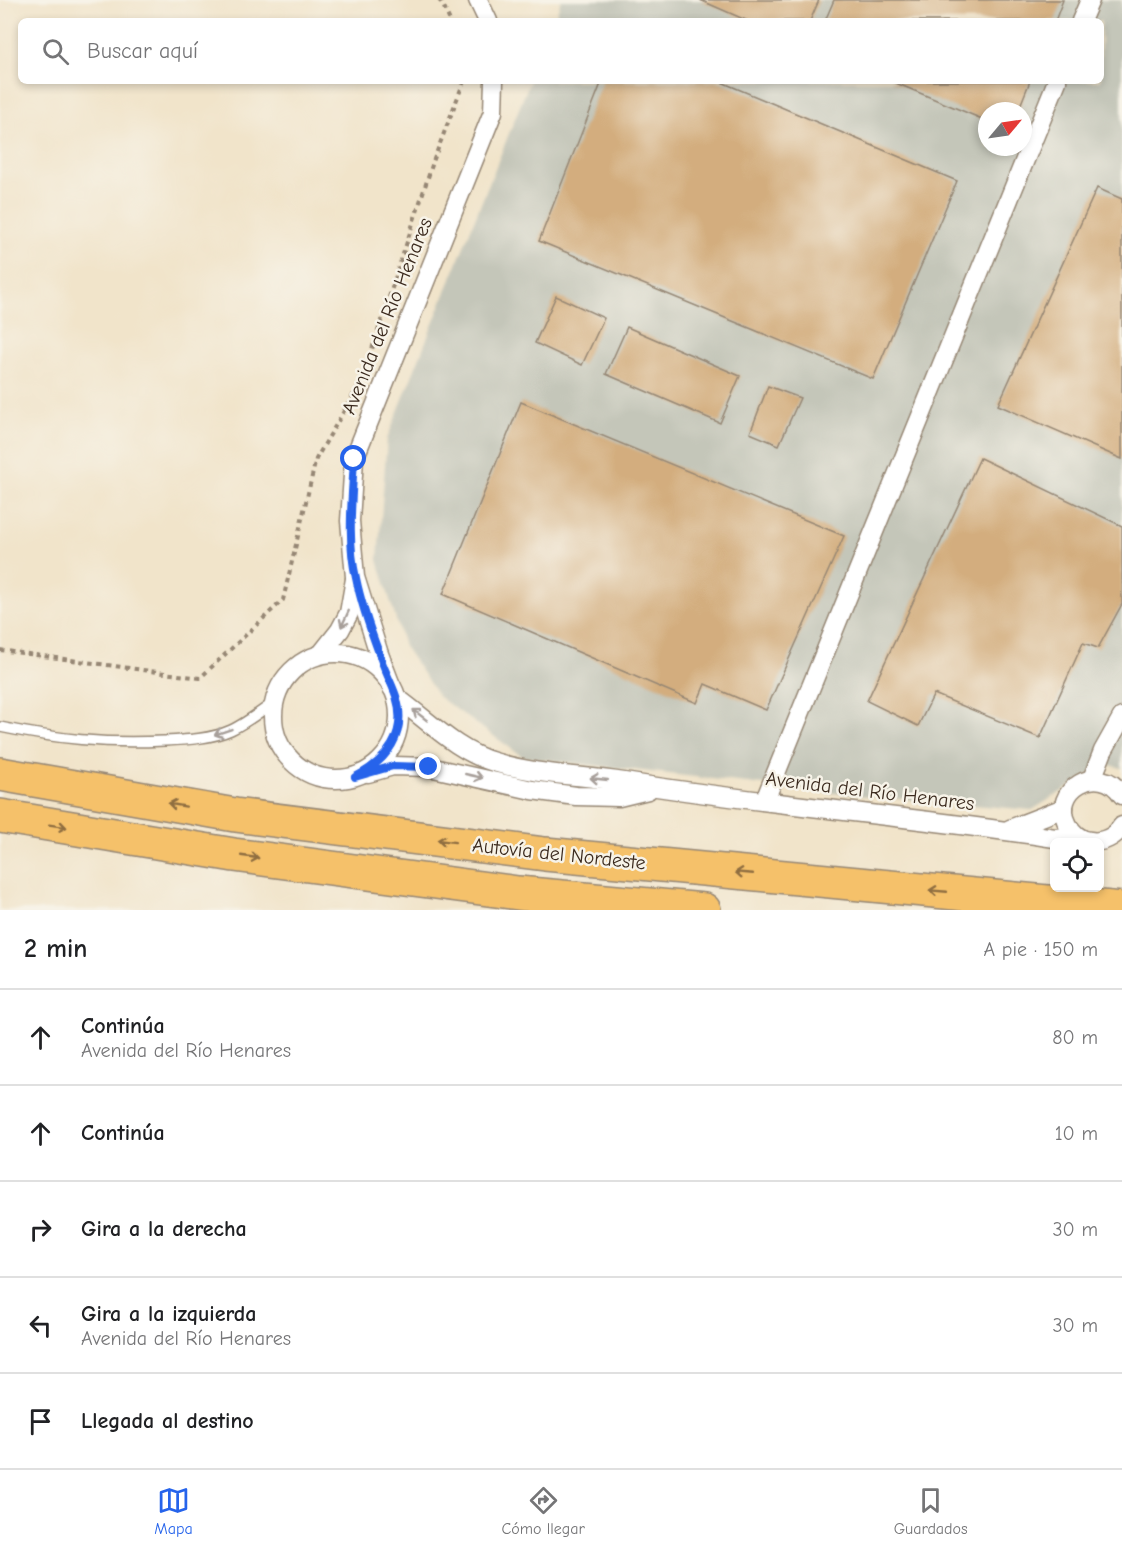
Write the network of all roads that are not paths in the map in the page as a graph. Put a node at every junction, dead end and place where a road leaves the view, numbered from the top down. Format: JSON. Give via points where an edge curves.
{"nodes":[{"id":1,"x":478,"y":0,"type":"edge"},
{"id":2,"x":1090,"y":0,"type":"edge"},
{"id":3,"x":487,"y":18,"type":"edge"},
{"id":4,"x":1082,"y":18,"type":"edge"},
{"id":5,"x":494,"y":84,"type":"edge"},
{"id":6,"x":1056,"y":84,"type":"edge"},
{"id":7,"x":355,"y":577,"type":"junction"},
{"id":8,"x":321,"y":654,"type":"junction"},
{"id":9,"x":394,"y":693,"type":"junction"},
{"id":10,"x":274,"y":702,"type":"junction"},
{"id":11,"x":1122,"y":717,"type":"edge"},
{"id":12,"x":0,"y":727,"type":"edge"},
{"id":13,"x":4,"y":774,"type":"edge"},
{"id":14,"x":355,"y":777,"type":"junction"},
{"id":15,"x":1092,"y":779,"type":"junction"},
{"id":16,"x":657,"y":787,"type":"junction"},
{"id":17,"x":1122,"y":795,"type":"edge"},
{"id":18,"x":765,"y":800,"type":"junction"},
{"id":19,"x":1064,"y":808,"type":"junction"},
{"id":20,"x":0,"y":816,"type":"edge"},
{"id":21,"x":1122,"y":828,"type":"edge"},
{"id":22,"x":1005,"y":830,"type":"junction"},
{"id":23,"x":1077,"y":836,"type":"junction"},
{"id":24,"x":1122,"y":909,"type":"edge"},
{"id":25,"x":704,"y":910,"type":"edge"}],
"edges":[{"from":1,"to":3,"type":"street"},
{"from":2,"to":4,"type":"street"},
{"from":5,"to":7,"type":"street","name":"Avenida del Río Henares","via":[[493,112],[354,459],[350,521]]},
{"from":6,"to":18,"type":"street"},
{"from":7,"to":8,"type":"street","name":"Avenida del Río Henares","one_way":true,"via":[[349,613]]},
{"from":7,"to":9,"type":"street","name":"Avenida del Río Henares"},
{"from":8,"to":9,"type":"street","via":[[342,653],[363,659],[380,670]]},
{"from":8,"to":10,"type":"street","via":[[290,671]]},
{"from":9,"to":14,"type":"street","via":[[399,717],[396,737],[372,768]]},
{"from":16,"to":9,"type":"street","name":"Avenida del Río Henares","one_way":true,"via":[[543,774],[494,762],[450,740]]},
{"from":10,"to":12,"type":"lane","one_way":true,"via":[[231,730],[172,741],[79,741]]},
{"from":10,"to":14,"type":"street","via":[[273,725],[279,746],[293,763],[311,775],[333,780]]},
{"from":11,"to":15,"type":"street"},
{"from":24,"to":13,"type":"highway","name":"Autovía del Nordeste","one_way":true,"via":[[544,854],[235,815]]},
{"from":14,"to":16,"type":"street","name":"Avenida del Río Henares","one_way":true,"via":[[393,766],[413,766],[576,796],[619,797]]},
{"from":15,"to":17,"type":"street","via":[[1113,784]]},
{"from":15,"to":19,"type":"street","via":[[1072,788]]},
{"from":16,"to":18,"type":"street","name":"Avenida del Río Henares"},
{"from":18,"to":22,"type":"street","name":"Avenida del Río Henares"},
{"from":19,"to":22,"type":"street"},
{"from":19,"to":23,"type":"street","via":[[1065,819]]},
{"from":20,"to":25,"type":"highway","one_way":true,"via":[[234,855],[518,893]]},
{"from":21,"to":23,"type":"street","name":"Avenida del Río Henares","via":[[1114,836],[1095,842]]},
{"from":22,"to":23,"type":"street","name":"Avenida del Río Henares","via":[[1055,838]]}]}
